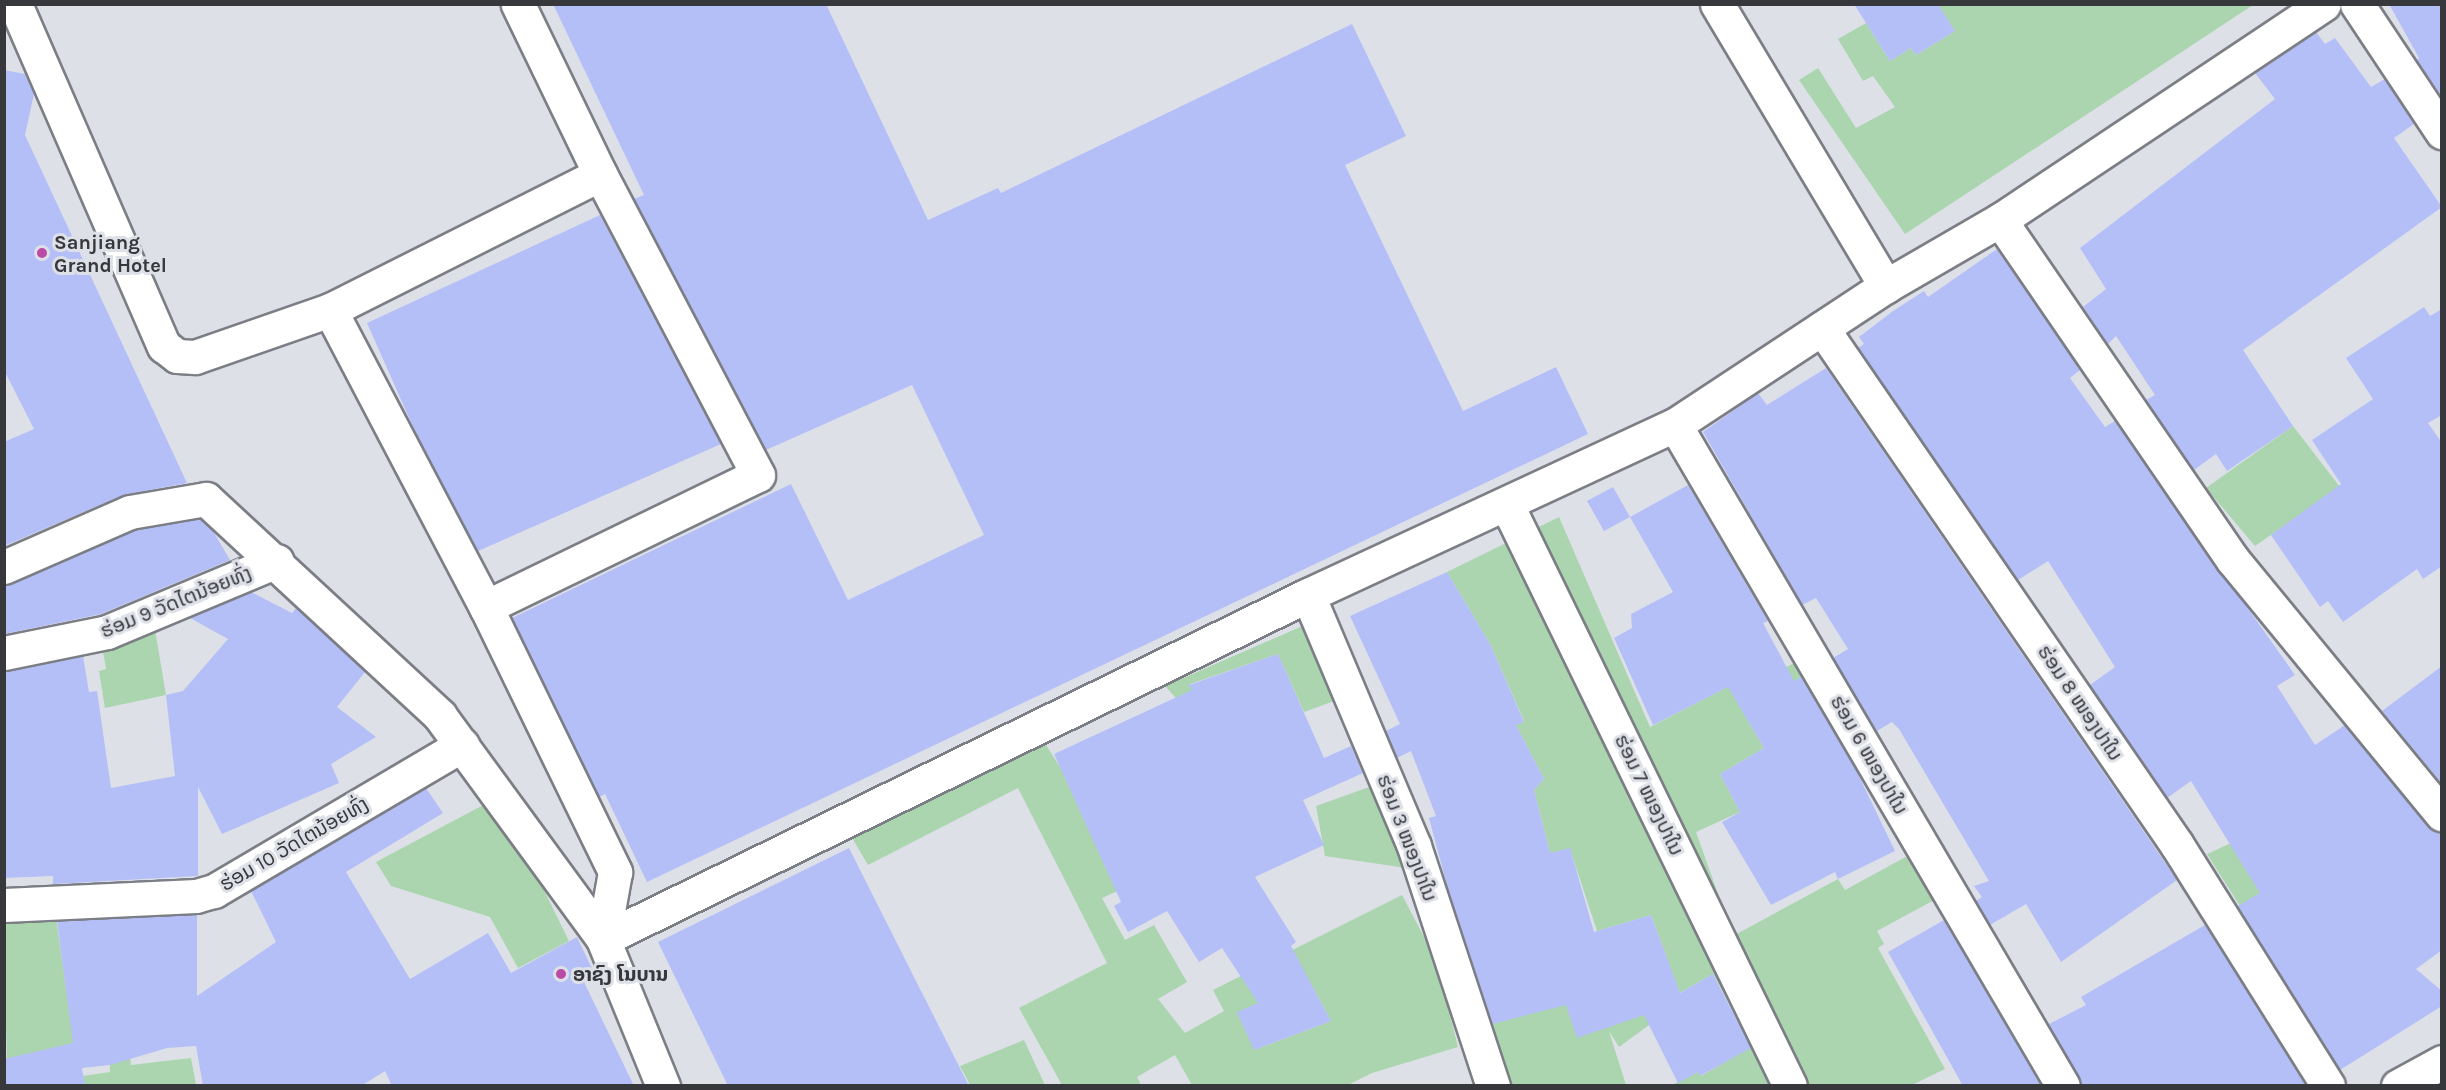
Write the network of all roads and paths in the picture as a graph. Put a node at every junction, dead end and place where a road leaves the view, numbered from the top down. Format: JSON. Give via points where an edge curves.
{"nodes":[{"id":1,"x":15,"y":4,"type":"edge"},
{"id":2,"x":518,"y":4,"type":"edge"},
{"id":3,"x":1717,"y":4,"type":"edge"},
{"id":4,"x":2324,"y":4,"type":"edge"},
{"id":5,"x":2357,"y":4,"type":"edge"},
{"id":6,"x":18,"y":45,"type":"edge"},
{"id":7,"x":2442,"y":132,"type":"edge"},
{"id":8,"x":600,"y":174,"type":"junction"},
{"id":9,"x":2000,"y":220,"type":"junction"},
{"id":10,"x":1886,"y":286,"type":"junction"},
{"id":11,"x":330,"y":310,"type":"junction"},
{"id":12,"x":1822,"y":328,"type":"junction"},
{"id":13,"x":1675,"y":425,"type":"junction"},
{"id":14,"x":1507,"y":505,"type":"junction"},
{"id":15,"x":277,"y":561,"type":"junction"},
{"id":16,"x":4,"y":567,"type":"edge"},
{"id":17,"x":1308,"y":596,"type":"junction"},
{"id":18,"x":486,"y":607,"type":"junction"},
{"id":19,"x":4,"y":652,"type":"edge"},
{"id":20,"x":462,"y":744,"type":"junction"},
{"id":21,"x":2442,"y":814,"type":"edge"},
{"id":22,"x":4,"y":905,"type":"edge"},
{"id":23,"x":603,"y":939,"type":"junction"},
{"id":24,"x":2442,"y":1062,"type":"edge"},
{"id":25,"x":663,"y":1086,"type":"edge"},
{"id":26,"x":1493,"y":1086,"type":"edge"},
{"id":27,"x":1790,"y":1086,"type":"edge"},
{"id":28,"x":2063,"y":1086,"type":"edge"},
{"id":29,"x":2328,"y":1086,"type":"edge"},
{"id":30,"x":2398,"y":1086,"type":"edge"}],
"edges":[{"from":1,"to":6,"type":"main road"},
{"from":2,"to":8,"type":"main road"},
{"from":3,"to":10,"type":"main road"},
{"from":4,"to":9,"type":"main road"},
{"from":5,"to":7,"type":"main road"},
{"from":6,"to":11,"type":"main road","via":[[164,346],[177,356],[195,357]]},
{"from":8,"to":11,"type":"main road"},
{"from":8,"to":18,"type":"main road","via":[[758,475]]},
{"from":9,"to":10,"type":"main road"},
{"from":9,"to":21,"type":"main road","via":[[2233,560]]},
{"from":10,"to":12,"type":"main road"},
{"from":11,"to":18,"type":"main road"},
{"from":12,"to":13,"type":"main road"},
{"from":12,"to":29,"type":"main road","name":"ຮ່ອມ 8 ໜອງປາໃນ","via":[[2177,845]]},
{"from":13,"to":14,"type":"main road"},
{"from":13,"to":28,"type":"main road","name":"ຮ່ອມ 6 ໜອງປາໃນ"},
{"from":14,"to":17,"type":"main road"},
{"from":14,"to":27,"type":"main road","name":"ຮ່ອມ 7 ໜອງປາໃນ"},
{"from":15,"to":16,"type":"main road","via":[[206,499],[130,512]]},
{"from":15,"to":19,"type":"main road","name":"ຮ່ອມ 9 ວັດໄຕນ້ອຍທົ່ງ","via":[[107,632]]},
{"from":15,"to":20,"type":"main road","via":[[440,716]]},
{"from":17,"to":23,"type":"main road"},
{"from":17,"to":26,"type":"main road","name":"ຮ່ອມ 3 ໜອງປາໃນ","via":[[1414,846]]},
{"from":18,"to":23,"type":"main road","via":[[615,872]]},
{"from":20,"to":22,"type":"main road","name":"ຮ່ອມ 10 ວັດໄຕນ້ອຍທົ່ງ","via":[[214,891],[196,896]]},
{"from":20,"to":23,"type":"main road"},
{"from":23,"to":25,"type":"main road"},
{"from":24,"to":30,"type":"main road"}]}
